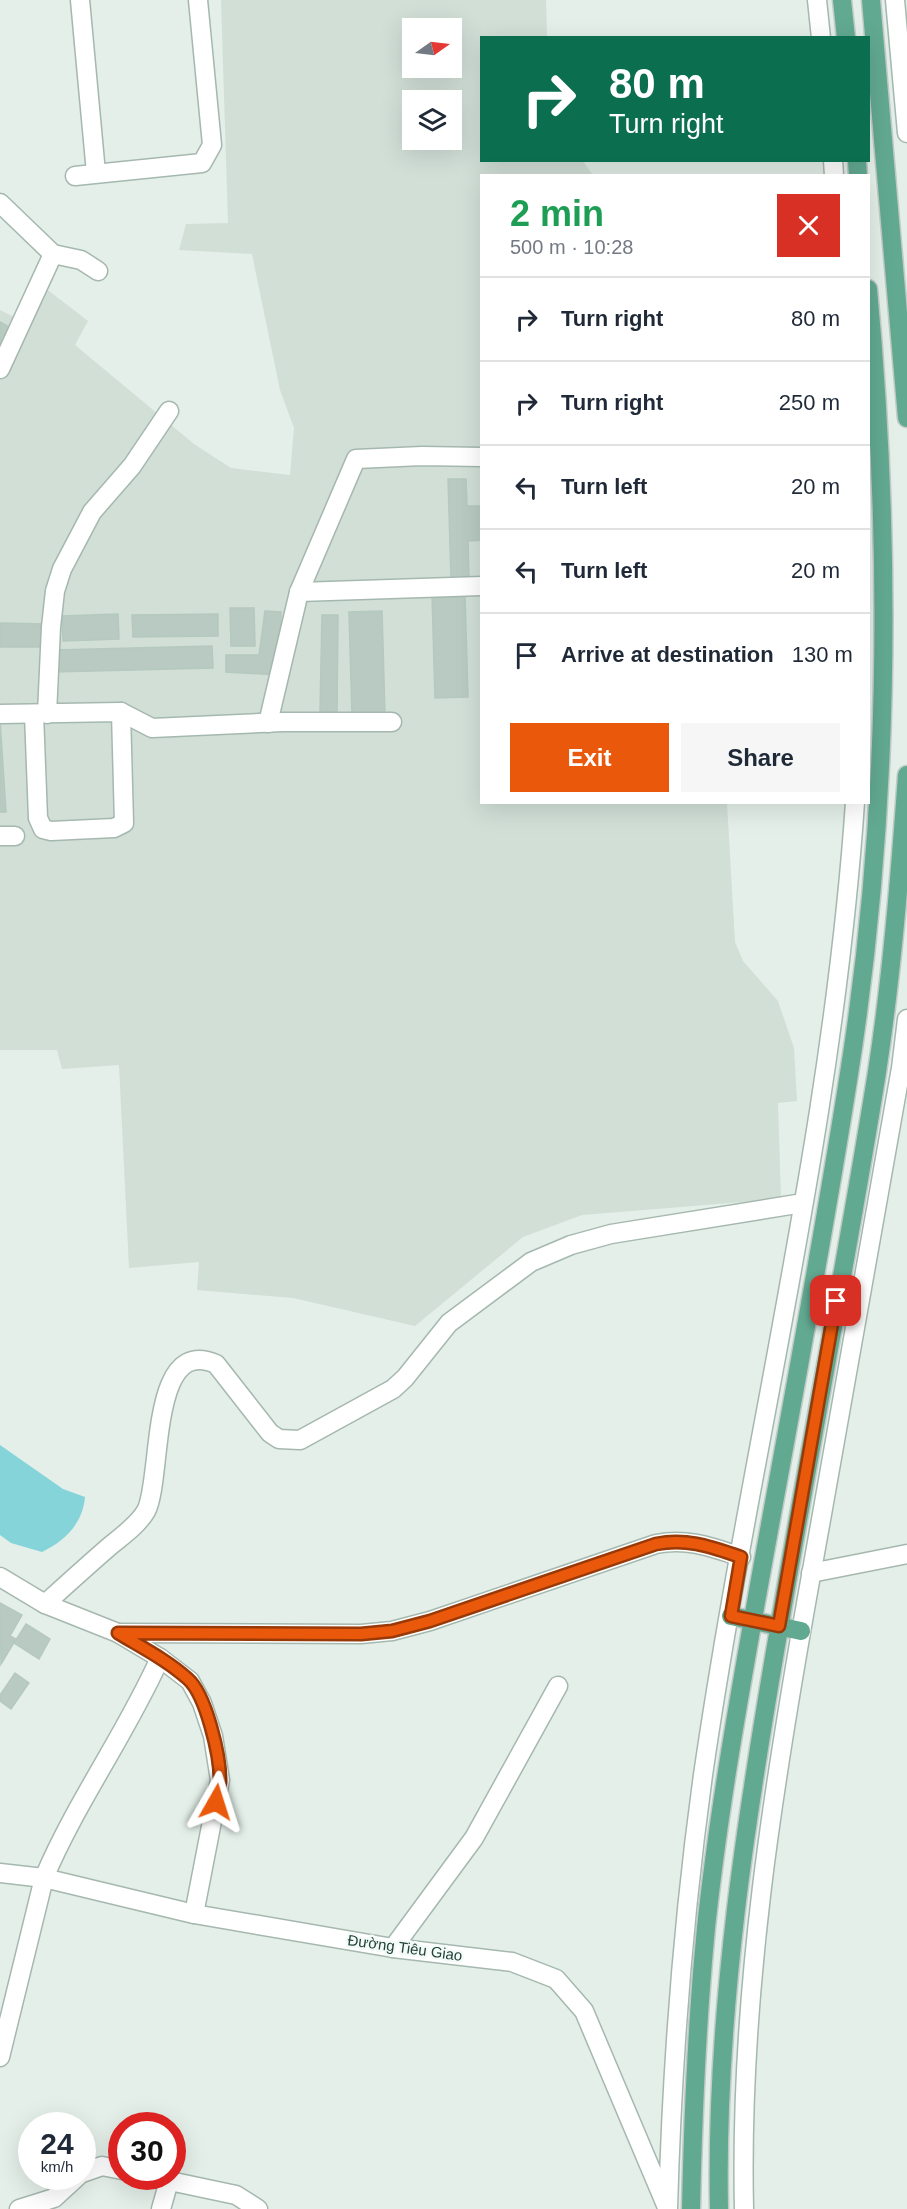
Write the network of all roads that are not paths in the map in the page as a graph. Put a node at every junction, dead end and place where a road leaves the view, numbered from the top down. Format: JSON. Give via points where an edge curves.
{"nodes":[{"id":1,"x":80,"y":0,"type":"edge"},
{"id":2,"x":198,"y":0,"type":"edge"},
{"id":3,"x":817,"y":0,"type":"edge"},
{"id":4,"x":842,"y":0,"type":"edge"},
{"id":5,"x":871,"y":0,"type":"edge"},
{"id":6,"x":895,"y":0,"type":"edge"},
{"id":7,"x":821,"y":36,"type":"edge"},
{"id":8,"x":846,"y":36,"type":"edge"},
{"id":9,"x":907,"y":132,"type":"edge"},
{"id":10,"x":96,"y":173,"type":"junction"},
{"id":11,"x":75,"y":176,"type":"dead end"},
{"id":12,"x":0,"y":203,"type":"edge"},
{"id":13,"x":53,"y":254,"type":"junction"},
{"id":14,"x":98,"y":271,"type":"dead end"},
{"id":15,"x":870,"y":315,"type":"edge"},
{"id":16,"x":0,"y":369,"type":"edge"},
{"id":17,"x":169,"y":411,"type":"dead end"},
{"id":18,"x":907,"y":418,"type":"edge"},
{"id":19,"x":480,"y":457,"type":"edge"},
{"id":20,"x":480,"y":586,"type":"edge"},
{"id":21,"x":299,"y":592,"type":"junction"},
{"id":22,"x":121,"y":712,"type":"junction"},
{"id":23,"x":0,"y":714,"type":"edge"},
{"id":24,"x":41,"y":714,"type":"junction"},
{"id":25,"x":392,"y":722,"type":"dead end"},
{"id":26,"x":268,"y":723,"type":"junction"},
{"id":27,"x":907,"y":775,"type":"edge"},
{"id":28,"x":855,"y":804,"type":"edge"},
{"id":29,"x":907,"y":1019,"type":"edge"},
{"id":30,"x":905,"y":1053,"type":"edge"},
{"id":31,"x":803,"y":1203,"type":"junction"},
{"id":32,"x":907,"y":1554,"type":"edge"},
{"id":33,"x":741,"y":1557,"type":"junction"},
{"id":34,"x":811,"y":1573,"type":"junction"},
{"id":35,"x":0,"y":1577,"type":"edge"},
{"id":36,"x":45,"y":1604,"type":"junction"},
{"id":37,"x":731,"y":1616,"type":"junction"},
{"id":38,"x":753,"y":1620,"type":"junction"},
{"id":39,"x":779,"y":1626,"type":"junction"},
{"id":40,"x":801,"y":1631,"type":"junction"},
{"id":41,"x":118,"y":1633,"type":"junction"},
{"id":42,"x":160,"y":1658,"type":"junction"},
{"id":43,"x":558,"y":1686,"type":"dead end"},
{"id":44,"x":0,"y":1873,"type":"edge"},
{"id":45,"x":44,"y":1878,"type":"junction"},
{"id":46,"x":194,"y":1914,"type":"junction"},
{"id":47,"x":393,"y":1948,"type":"junction"},
{"id":48,"x":0,"y":2057,"type":"edge"},
{"id":49,"x":186,"y":2184,"type":"edge"},
{"id":50,"x":63,"y":2190,"type":"edge"},
{"id":51,"x":166,"y":2190,"type":"edge"},
{"id":52,"x":20,"y":2209,"type":"edge"},
{"id":53,"x":161,"y":2209,"type":"edge"},
{"id":54,"x":258,"y":2209,"type":"edge"},
{"id":55,"x":668,"y":2209,"type":"edge"},
{"id":56,"x":691,"y":2209,"type":"edge"},
{"id":57,"x":719,"y":2209,"type":"edge"},
{"id":58,"x":744,"y":2209,"type":"edge"}],
"edges":[{"from":1,"to":10,"type":"street"},
{"from":2,"to":10,"type":"street","via":[[212,145],[209,155],[202,163]]},
{"from":3,"to":7,"type":"street"},
{"from":4,"to":8,"type":"main road"},
{"from":5,"to":18,"type":"main road"},
{"from":6,"to":9,"type":"street"},
{"from":10,"to":11,"type":"street"},
{"from":12,"to":13,"type":"street"},
{"from":13,"to":14,"type":"street","via":[[81,260]]},
{"from":13,"to":16,"type":"street"},
{"from":15,"to":38,"type":"main road","via":[[884,570],[882,729],[872,883],[850,1072]]},
{"from":17,"to":24,"type":"street","via":[[132,466],[92,512],[62,569],[55,591]]},
{"from":19,"to":21,"type":"street","via":[[356,459]]},
{"from":20,"to":21,"type":"street"},
{"from":21,"to":26,"type":"street"},
{"from":22,"to":24,"type":"street"},
{"from":22,"to":24,"type":"street","via":[[124,823],[114,828],[51,831],[43,829],[38,818]]},
{"from":22,"to":26,"type":"street","via":[[152,728]]},
{"from":23,"to":24,"type":"street"},
{"from":25,"to":26,"type":"street"},
{"from":27,"to":39,"type":"main road","via":[[900,877],[877,1070]]},
{"from":28,"to":31,"type":"street","via":[[849,887],[826,1072]]},
{"from":29,"to":30,"type":"street"},
{"from":30,"to":34,"type":"street"},
{"from":31,"to":33,"type":"street"},
{"from":31,"to":36,"type":"street","via":[[611,1234],[531,1262],[448,1323],[393,1389],[300,1440],[279,1439],[270,1433],[216,1364],[205,1359],[192,1361],[181,1368],[164,1396],[151,1499],[146,1511]]},
{"from":32,"to":34,"type":"street"},
{"from":33,"to":37,"type":"street"},
{"from":33,"to":41,"type":"street","via":[[697,1542],[676,1540],[656,1544],[392,1631]]},
{"from":34,"to":40,"type":"street"},
{"from":35,"to":36,"type":"street"},
{"from":36,"to":41,"type":"street"},
{"from":37,"to":38,"type":"main road"},
{"from":37,"to":55,"type":"street","via":[[704,1772],[683,1929],[672,2071]]},
{"from":38,"to":39,"type":"main road"},
{"from":38,"to":56,"type":"main road","via":[[727,1769],[706,1925],[695,2067]]},
{"from":39,"to":40,"type":"main road"},
{"from":39,"to":57,"type":"main road","via":[[755,1762],[735,1918],[723,2060]]},
{"from":40,"to":58,"type":"street","via":[[758,1912],[747,2054]]},
{"from":41,"to":42,"type":"street"},
{"from":42,"to":45,"type":"street","via":[[139,1705],[98,1772]]},
{"from":42,"to":46,"type":"street","via":[[190,1681],[202,1703],[213,1736],[220,1780]]},
{"from":43,"to":47,"type":"street","via":[[474,1838]]},
{"from":44,"to":45,"type":"street","name":"Đường Tiêu Giao"},
{"from":45,"to":46,"type":"street","name":"Đường Tiêu Giao"},
{"from":45,"to":48,"type":"street"},
{"from":46,"to":47,"type":"street","name":"Đường Tiêu Giao"},
{"from":47,"to":55,"type":"street","name":"Đường Tiêu Giao","via":[[512,1962],[556,1979],[584,2011]]},
{"from":49,"to":54,"type":"street","via":[[237,2195]]},
{"from":50,"to":52,"type":"street","via":[[54,2198]]},
{"from":51,"to":53,"type":"street"}]}
